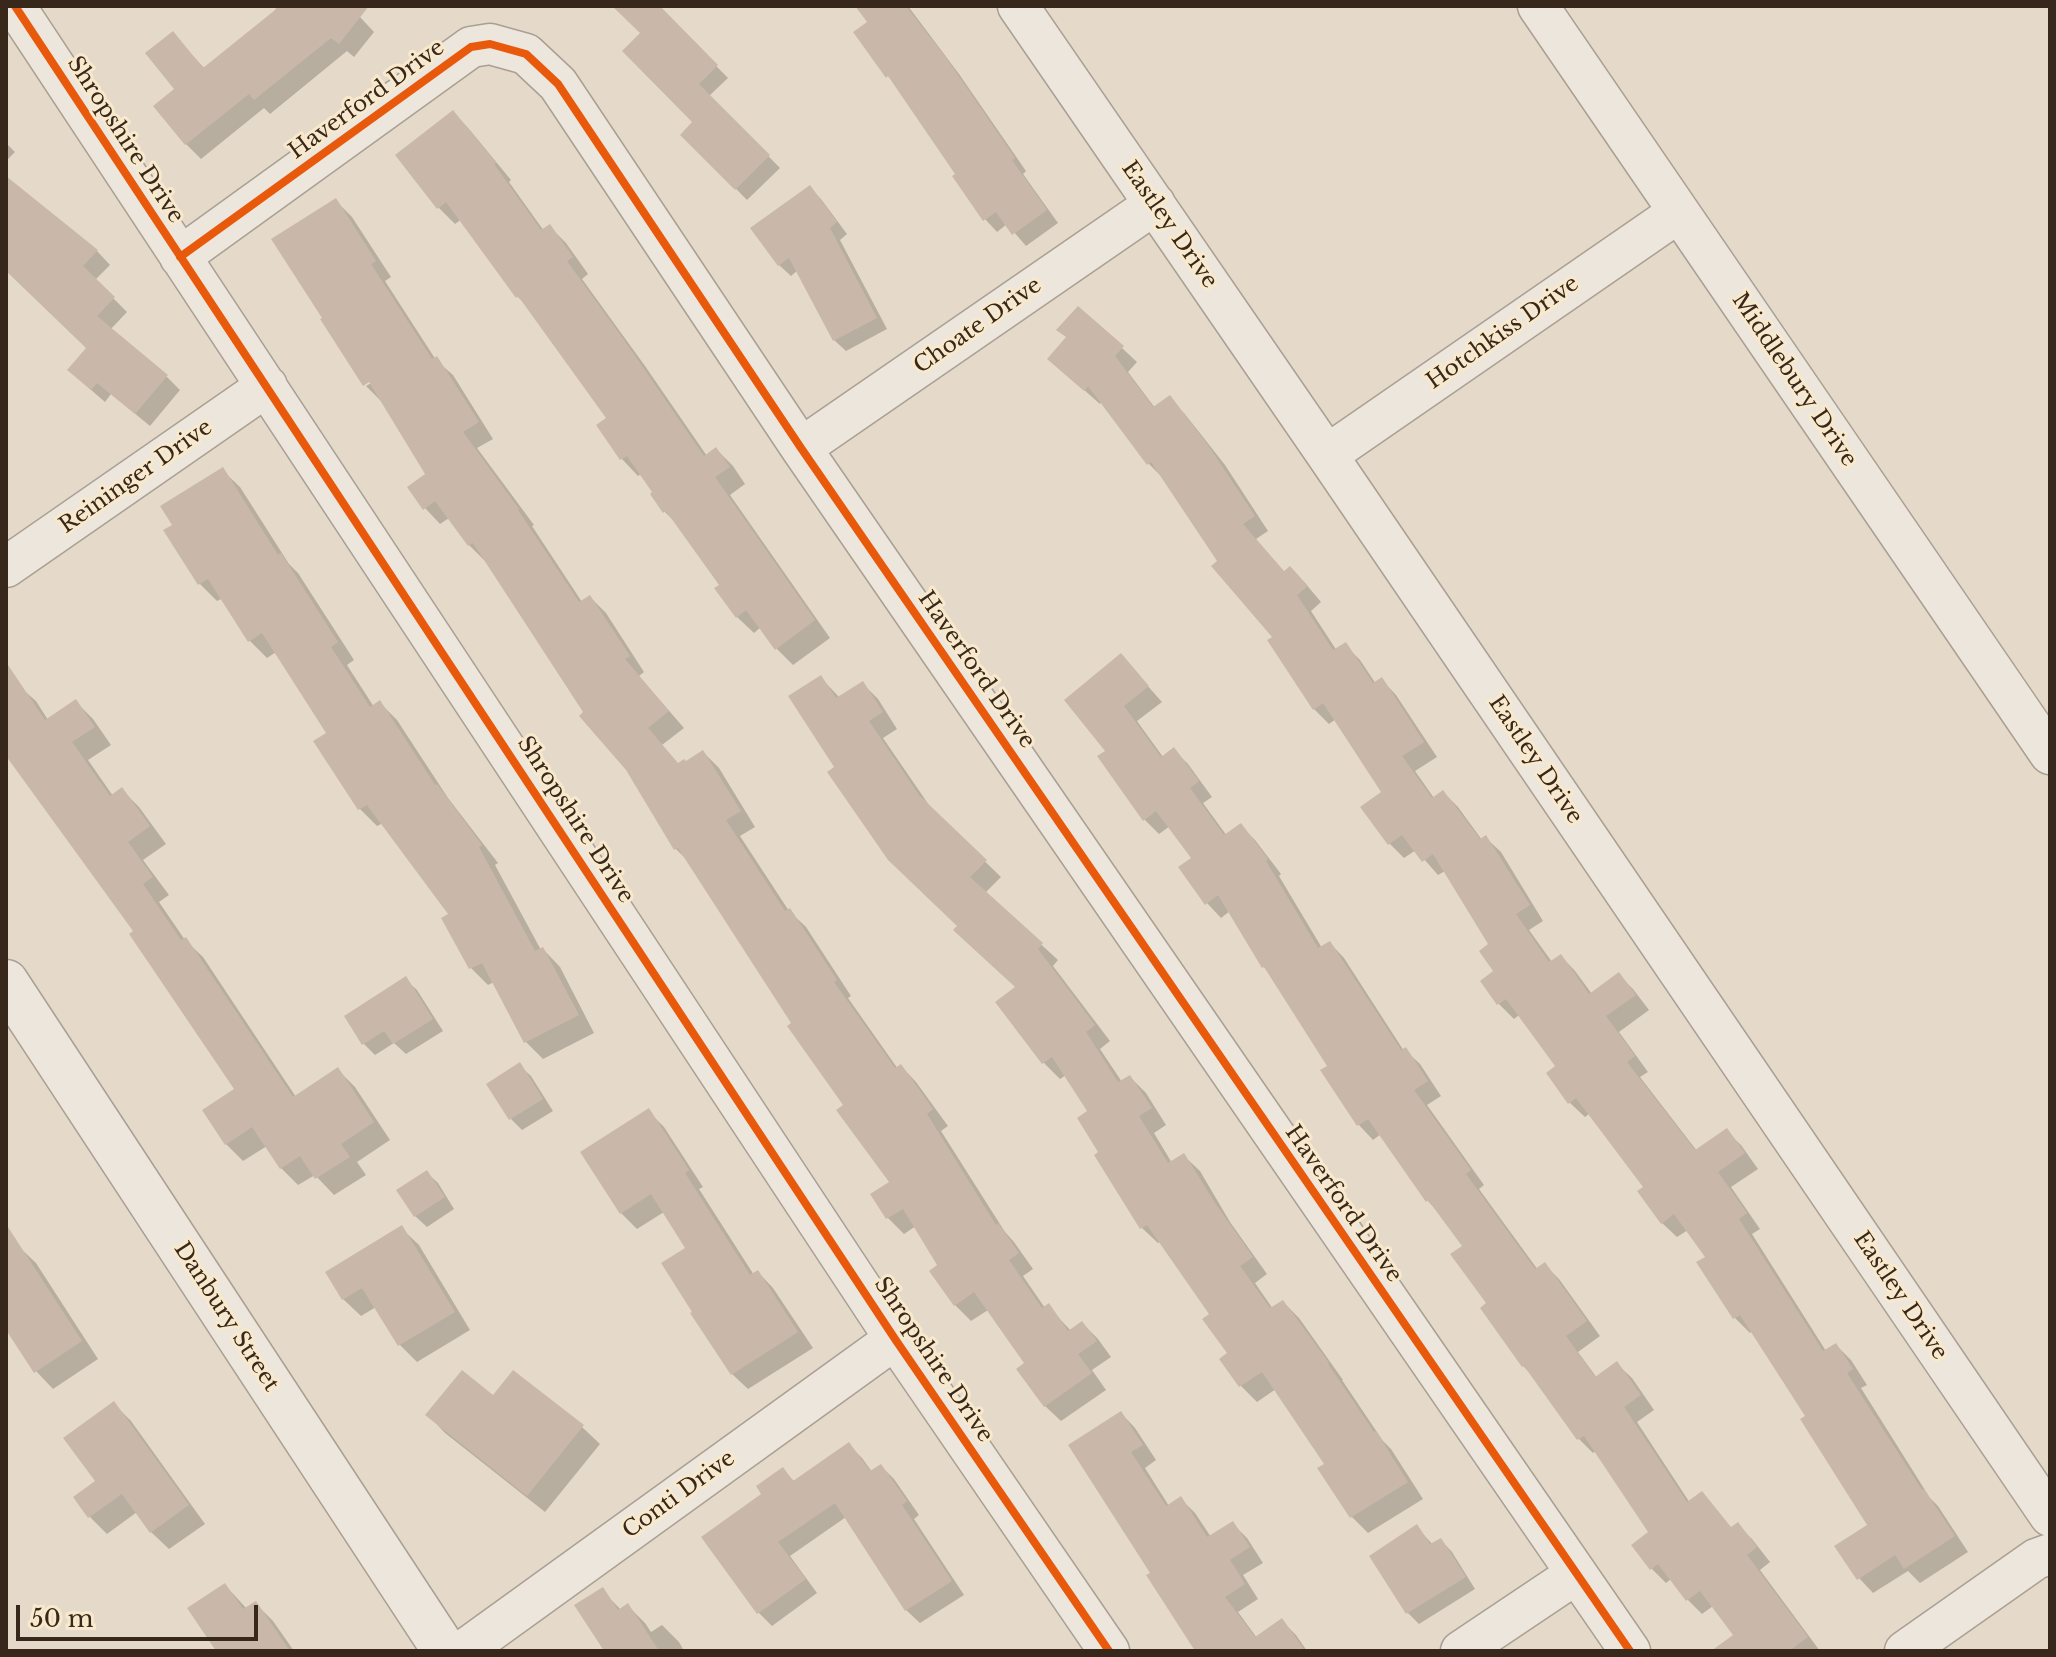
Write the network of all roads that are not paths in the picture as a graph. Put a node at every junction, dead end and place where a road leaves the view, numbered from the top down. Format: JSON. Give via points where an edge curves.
{"nodes":[{"id":1,"x":15,"y":6,"type":"edge"},
{"id":2,"x":1018,"y":6,"type":"edge"},
{"id":3,"x":1538,"y":6,"type":"edge"},
{"id":4,"x":1155,"y":204,"type":"junction"},
{"id":5,"x":1679,"y":212,"type":"junction"},
{"id":6,"x":180,"y":257,"type":"junction"},
{"id":7,"x":267,"y":386,"type":"junction"},
{"id":8,"x":801,"y":448,"type":"junction"},
{"id":9,"x":1327,"y":455,"type":"junction"},
{"id":10,"x":6,"y":567,"type":"edge"},
{"id":11,"x":2050,"y":754,"type":"edge"},
{"id":12,"x":6,"y":982,"type":"edge"},
{"id":13,"x":895,"y":1339,"type":"junction"},
{"id":14,"x":2050,"y":1516,"type":"edge"},
{"id":15,"x":2050,"y":1554,"type":"edge"},
{"id":16,"x":1576,"y":1574,"type":"junction"},
{"id":17,"x":445,"y":1651,"type":"edge"},
{"id":18,"x":463,"y":1651,"type":"edge"},
{"id":19,"x":1109,"y":1651,"type":"edge"},
{"id":20,"x":1461,"y":1651,"type":"edge"},
{"id":21,"x":1630,"y":1651,"type":"edge"},
{"id":22,"x":1905,"y":1651,"type":"edge"}],
"edges":[{"from":1,"to":6,"type":"street","name":"Shropshire Drive"},
{"from":2,"to":4,"type":"street","name":"Eastley Drive"},
{"from":3,"to":5,"type":"street","name":"Middlebury Drive"},
{"from":4,"to":8,"type":"street","name":"Choate Drive"},
{"from":4,"to":9,"type":"street","name":"Eastley Drive"},
{"from":5,"to":9,"type":"street","name":"Hotchkiss Drive"},
{"from":5,"to":11,"type":"street","name":"Middlebury Drive"},
{"from":6,"to":7,"type":"street","name":"Shropshire Drive"},
{"from":6,"to":8,"type":"street","name":"Haverford Drive","via":[[471,47],[490,44],[526,54],[558,84]]},
{"from":7,"to":10,"type":"street","name":"Reininger Drive"},
{"from":7,"to":13,"type":"street","name":"Shropshire Drive"},
{"from":8,"to":16,"type":"street","name":"Haverford Drive"},
{"from":9,"to":14,"type":"street","name":"Eastley Drive"},
{"from":12,"to":17,"type":"street","name":"Danbury Street"},
{"from":13,"to":18,"type":"street","name":"Conti Drive"},
{"from":13,"to":19,"type":"street","name":"Shropshire Drive"},
{"from":15,"to":22,"type":"street"},
{"from":16,"to":20,"type":"street"},
{"from":16,"to":21,"type":"street","name":"Haverford Drive"}]}
